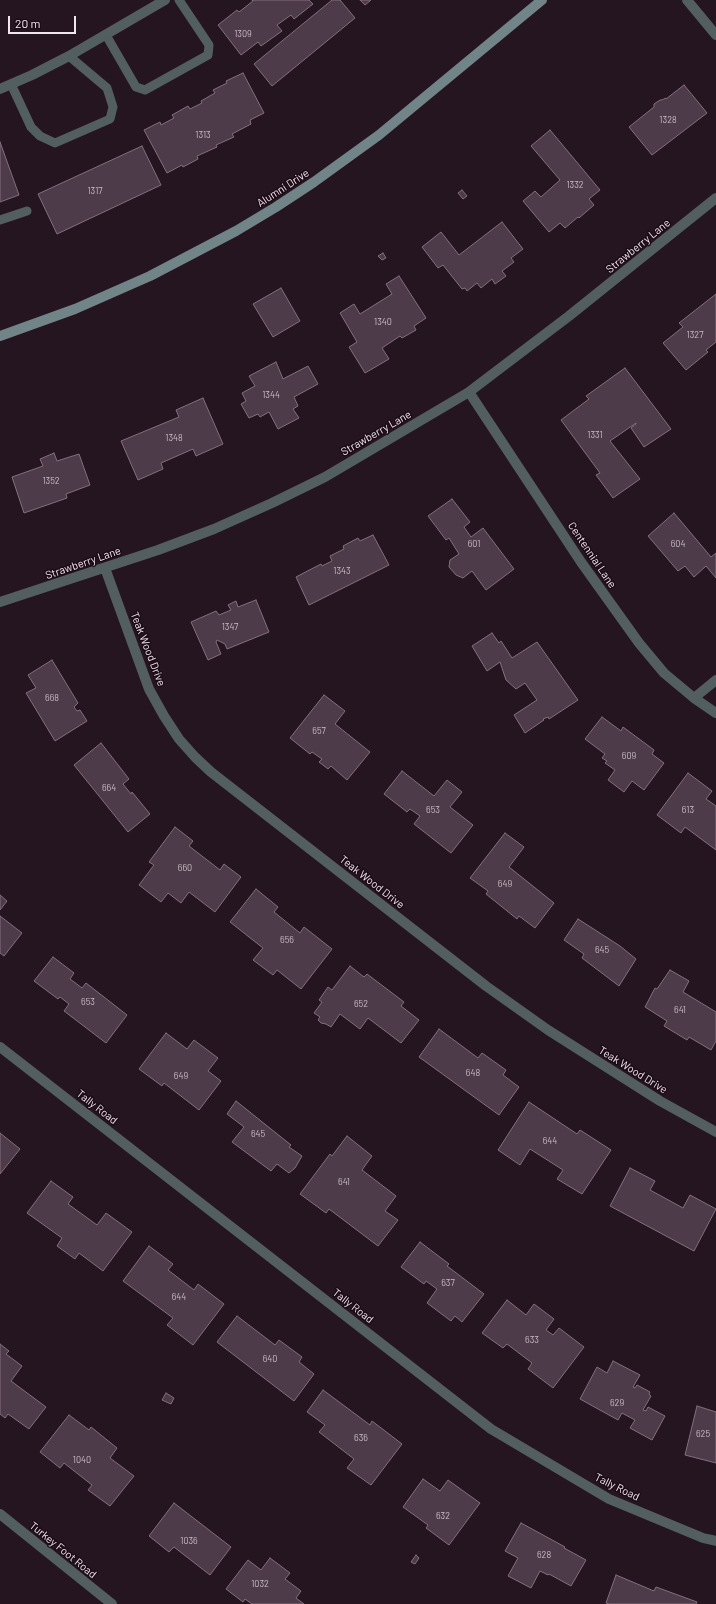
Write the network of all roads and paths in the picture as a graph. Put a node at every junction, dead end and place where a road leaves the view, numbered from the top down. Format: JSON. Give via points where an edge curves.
{"nodes":[{"id":1,"x":165,"y":0,"type":"edge"},
{"id":2,"x":179,"y":0,"type":"edge"},
{"id":3,"x":542,"y":0,"type":"edge"},
{"id":4,"x":687,"y":0,"type":"edge"},
{"id":5,"x":716,"y":35,"type":"edge"},
{"id":6,"x":106,"y":36,"type":"junction"},
{"id":7,"x":69,"y":56,"type":"junction"},
{"id":8,"x":11,"y":84,"type":"junction"},
{"id":9,"x":0,"y":89,"type":"edge"},
{"id":10,"x":716,"y":198,"type":"edge"},
{"id":11,"x":28,"y":210,"type":"dead end"},
{"id":12,"x":0,"y":220,"type":"edge"},
{"id":13,"x":0,"y":336,"type":"edge"},
{"id":14,"x":469,"y":392,"type":"junction"},
{"id":15,"x":105,"y":568,"type":"junction"},
{"id":16,"x":0,"y":602,"type":"edge"},
{"id":17,"x":716,"y":680,"type":"edge"},
{"id":18,"x":694,"y":698,"type":"junction"},
{"id":19,"x":716,"y":713,"type":"edge"},
{"id":20,"x":0,"y":1047,"type":"edge"},
{"id":21,"x":716,"y":1132,"type":"edge"},
{"id":22,"x":0,"y":1514,"type":"edge"},
{"id":23,"x":716,"y":1541,"type":"edge"},
{"id":24,"x":112,"y":1604,"type":"edge"}],
"edges":[{"from":1,"to":6,"type":"street"},
{"from":2,"to":6,"type":"lane","via":[[210,45],[208,55],[145,90],[136,87]]},
{"from":3,"to":13,"type":"main road","name":"Alumni Drive","via":[[379,135],[276,207],[150,276],[75,310]]},
{"from":4,"to":5,"type":"street"},
{"from":6,"to":7,"type":"street"},
{"from":7,"to":8,"type":"street"},
{"from":7,"to":8,"type":"lane","via":[[107,88],[113,108],[110,120],[55,143],[40,136],[32,127]]},
{"from":8,"to":9,"type":"street"},
{"from":10,"to":14,"type":"street","name":"Strawberry Lane","via":[[570,316]]},
{"from":11,"to":12,"type":"lane"},
{"from":14,"to":15,"type":"street","name":"Strawberry Lane","via":[[325,477],[272,504],[207,532]]},
{"from":14,"to":18,"type":"street","name":"Centennial Lane","via":[[581,562],[639,643],[664,673]]},
{"from":15,"to":16,"type":"street","name":"Strawberry Lane"},
{"from":15,"to":21,"type":"street","name":"Teak Wood Drive","via":[[149,689],[179,739],[195,757],[468,971],[548,1030],[660,1101]]},
{"from":17,"to":18,"type":"street"},
{"from":18,"to":19,"type":"street","name":"Centennial Lane"},
{"from":20,"to":23,"type":"street","name":"Tally Road","via":[[491,1429],[609,1499]]},
{"from":22,"to":24,"type":"street","name":"Turkey Foot Road"}]}
